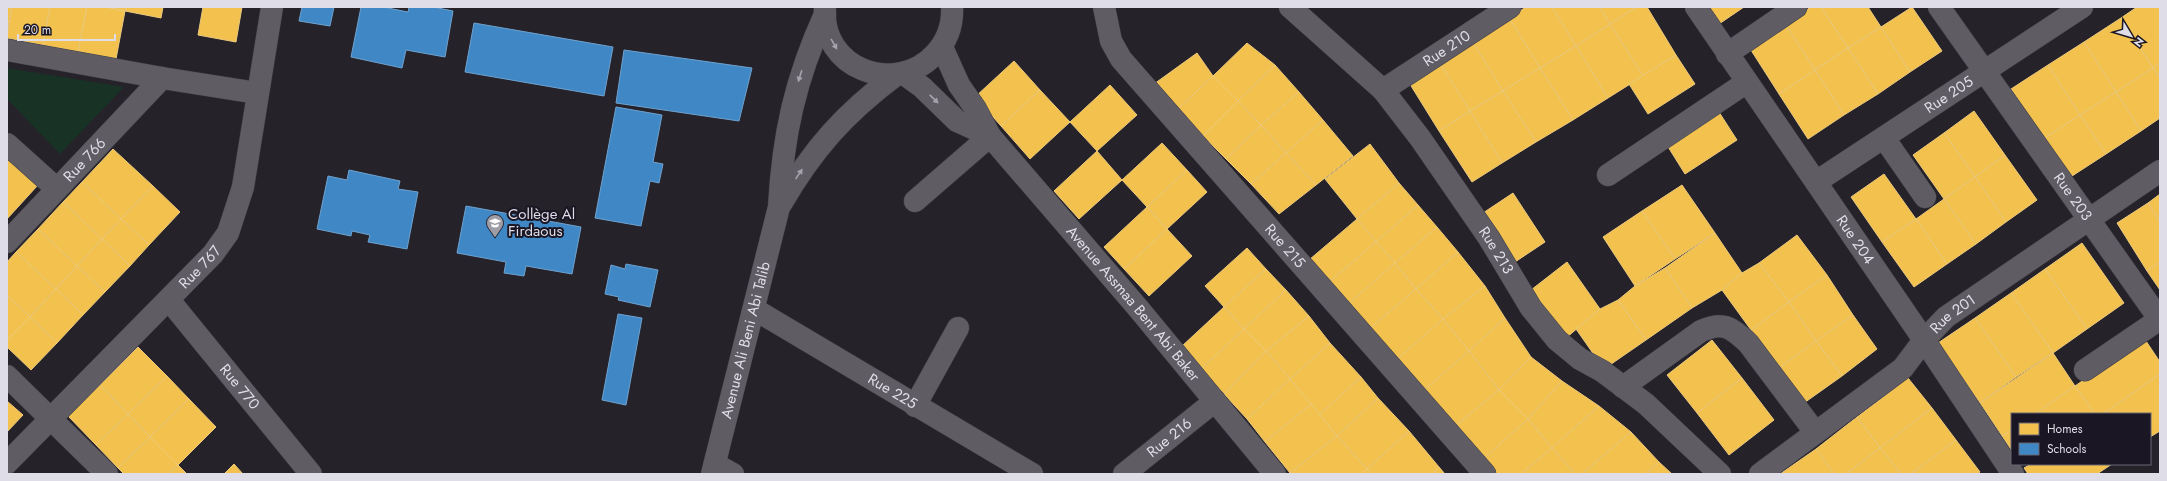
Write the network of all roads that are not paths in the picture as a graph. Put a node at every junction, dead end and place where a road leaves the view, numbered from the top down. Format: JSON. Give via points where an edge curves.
{"nodes":[{"id":1,"x":272,"y":7,"type":"edge"},
{"id":2,"x":1104,"y":7,"type":"edge"},
{"id":3,"x":1290,"y":7,"type":"edge"},
{"id":4,"x":1510,"y":7,"type":"edge"},
{"id":5,"x":1696,"y":7,"type":"edge"},
{"id":6,"x":1796,"y":7,"type":"edge"},
{"id":7,"x":1939,"y":7,"type":"edge"},
{"id":8,"x":2082,"y":7,"type":"edge"},
{"id":9,"x":825,"y":10,"type":"edge"},
{"id":10,"x":957,"y":10,"type":"edge"},
{"id":11,"x":942,"y":47,"type":"junction"},
{"id":12,"x":7,"y":50,"type":"edge"},
{"id":13,"x":1727,"y":54,"type":"junction"},
{"id":14,"x":1985,"y":73,"type":"junction"},
{"id":15,"x":900,"y":74,"type":"junction"},
{"id":16,"x":162,"y":78,"type":"junction"},
{"id":17,"x":1747,"y":82,"type":"junction"},
{"id":18,"x":1383,"y":90,"type":"junction"},
{"id":19,"x":257,"y":93,"type":"junction"},
{"id":20,"x":990,"y":136,"type":"junction"},
{"id":21,"x":1884,"y":138,"type":"junction"},
{"id":22,"x":7,"y":144,"type":"edge"},
{"id":23,"x":2160,"y":171,"type":"edge"},
{"id":24,"x":1608,"y":175,"type":"dead end"},
{"id":25,"x":1816,"y":182,"type":"junction"},
{"id":26,"x":57,"y":189,"type":"junction"},
{"id":27,"x":1925,"y":198,"type":"dead end"},
{"id":28,"x":915,"y":201,"type":"dead end"},
{"id":29,"x":779,"y":207,"type":"junction"},
{"id":30,"x":2088,"y":218,"type":"junction"},
{"id":31,"x":7,"y":242,"type":"edge"},
{"id":32,"x":169,"y":300,"type":"junction"},
{"id":33,"x":754,"y":308,"type":"junction"},
{"id":34,"x":2160,"y":320,"type":"edge"},
{"id":35,"x":958,"y":328,"type":"dead end"},
{"id":36,"x":1924,"y":340,"type":"junction"},
{"id":37,"x":2085,"y":370,"type":"dead end"},
{"id":38,"x":7,"y":376,"type":"edge"},
{"id":39,"x":1623,"y":387,"type":"junction"},
{"id":40,"x":1215,"y":401,"type":"junction"},
{"id":41,"x":915,"y":406,"type":"junction"},
{"id":42,"x":52,"y":418,"type":"junction"},
{"id":43,"x":1815,"y":432,"type":"junction"},
{"id":44,"x":7,"y":463,"type":"edge"},
{"id":45,"x":720,"y":470,"type":"edge"},
{"id":46,"x":107,"y":474,"type":"edge"},
{"id":47,"x":311,"y":474,"type":"edge"},
{"id":48,"x":1032,"y":474,"type":"edge"},
{"id":49,"x":1124,"y":474,"type":"edge"},
{"id":50,"x":1275,"y":474,"type":"edge"},
{"id":51,"x":1485,"y":474,"type":"edge"},
{"id":52,"x":1720,"y":474,"type":"edge"},
{"id":53,"x":1760,"y":474,"type":"edge"},
{"id":54,"x":2013,"y":474,"type":"edge"}],
"edges":[{"from":1,"to":19,"type":"street","name":"Rue 767"},
{"from":2,"to":51,"type":"street","name":"Rue 215","via":[[1111,41],[1121,59]]},
{"from":3,"to":18,"type":"street","name":"Rue 213"},
{"from":4,"to":18,"type":"street","name":"Rue 210"},
{"from":5,"to":13,"type":"street","name":"Rue 204"},
{"from":6,"to":13,"type":"street"},
{"from":7,"to":14,"type":"street","name":"Rue 203"},
{"from":8,"to":14,"type":"street","name":"Rue 205"},
{"from":9,"to":15,"type":"street","one_way":true,"via":[[828,31],[835,47],[847,60],[862,70],[878,75]]},
{"from":9,"to":29,"type":"street","name":"Avenue Ali Beni Abi Talib","one_way":true,"via":[[792,104],[781,167]]},
{"from":10,"to":11,"type":"street"},
{"from":11,"to":15,"type":"street","via":[[926,64]]},
{"from":11,"to":20,"type":"street","name":"Avenue Assmaa Bent Abi Baker","via":[[959,85]]},
{"from":12,"to":16,"type":"street"},
{"from":13,"to":17,"type":"street","name":"Rue 204"},
{"from":14,"to":21,"type":"street","name":"Rue 205"},
{"from":14,"to":30,"type":"street","name":"Rue 203"},
{"from":15,"to":20,"type":"street","name":"Avenue Assmaa Bent Abi Baker","one_way":true,"via":[[922,87],[957,121]]},
{"from":29,"to":15,"type":"street","name":"Avenue Ali Beni Abi Talib","one_way":true,"via":[[797,176],[832,131],[867,96]]},
{"from":16,"to":19,"type":"street"},
{"from":16,"to":26,"type":"street","name":"Rue 766"},
{"from":17,"to":24,"type":"street"},
{"from":17,"to":25,"type":"street","name":"Rue 204"},
{"from":18,"to":39,"type":"street","name":"Rue 213","via":[[1420,138],[1489,238],[1531,308],[1557,340],[1580,359]]},
{"from":19,"to":32,"type":"street","name":"Rue 767","via":[[243,187],[228,233],[213,254]]},
{"from":20,"to":28,"type":"street"},
{"from":20,"to":40,"type":"street","name":"Avenue Assmaa Bent Abi Baker"},
{"from":21,"to":25,"type":"street","name":"Rue 205"},
{"from":21,"to":27,"type":"street"},
{"from":22,"to":26,"type":"street"},
{"from":23,"to":30,"type":"street","name":"Rue 201"},
{"from":25,"to":36,"type":"street","name":"Rue 204"},
{"from":26,"to":31,"type":"street","name":"Rue 766"},
{"from":29,"to":33,"type":"street","name":"Avenue Ali Beni Abi Talib"},
{"from":30,"to":34,"type":"street","name":"Rue 203"},
{"from":30,"to":36,"type":"street","name":"Rue 201","via":[[1946,317]]},
{"from":32,"to":42,"type":"street","name":"Rue 767"},
{"from":32,"to":47,"type":"street","name":"Rue 770"},
{"from":33,"to":41,"type":"street","name":"Rue 225"},
{"from":33,"to":45,"type":"street","name":"Avenue Ali Beni Abi Talib"},
{"from":34,"to":37,"type":"street"},
{"from":35,"to":41,"type":"street"},
{"from":36,"to":43,"type":"street","name":"Rue 201","via":[[1903,368]]},
{"from":36,"to":54,"type":"street","name":"Rue 204"},
{"from":38,"to":42,"type":"street"},
{"from":39,"to":43,"type":"street","via":[[1701,331],[1713,325],[1725,326],[1748,343]]},
{"from":39,"to":52,"type":"street","name":"Rue 213","via":[[1646,404]]},
{"from":40,"to":49,"type":"street","name":"Rue 216"},
{"from":40,"to":50,"type":"street","name":"Avenue Assmaa Bent Abi Baker"},
{"from":41,"to":48,"type":"street","name":"Rue 225"},
{"from":42,"to":44,"type":"street","name":"Rue 767"},
{"from":42,"to":46,"type":"street"},
{"from":43,"to":53,"type":"street","name":"Rue 201"}]}
